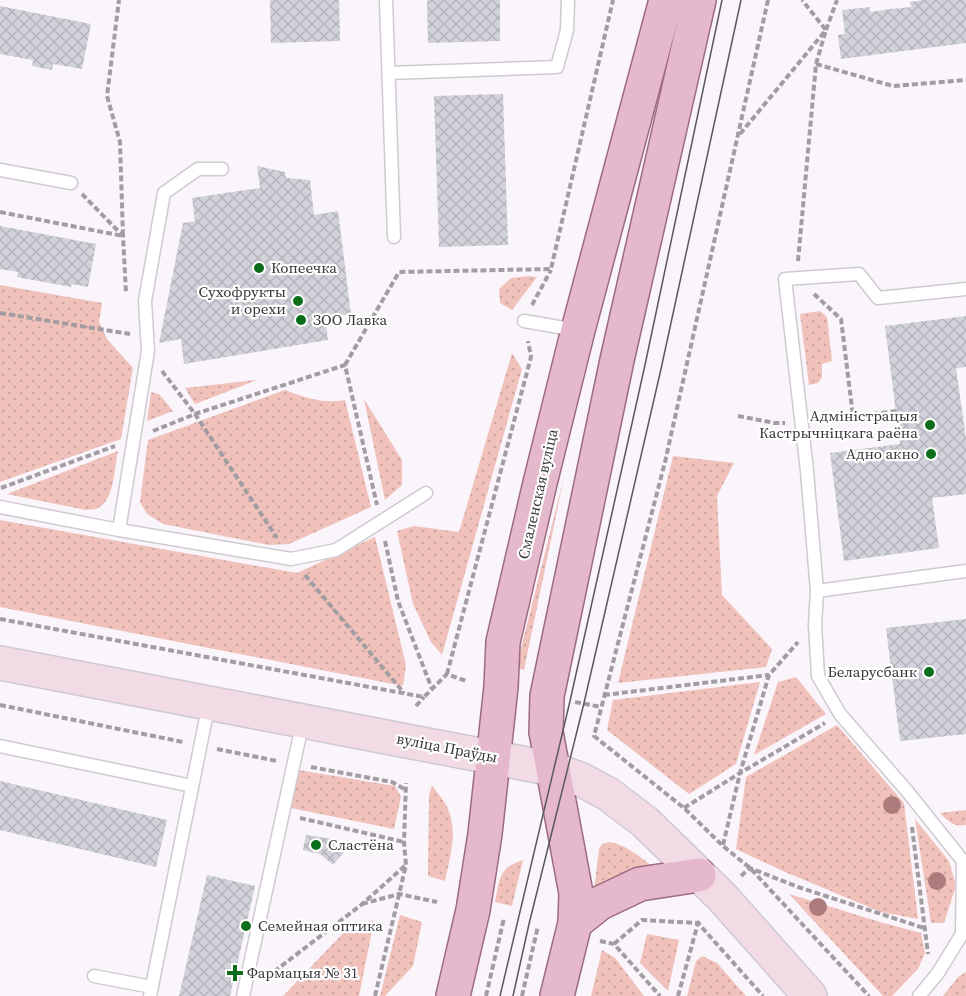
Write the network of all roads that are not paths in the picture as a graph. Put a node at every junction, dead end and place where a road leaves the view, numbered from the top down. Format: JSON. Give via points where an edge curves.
{"nodes":[{"id":1,"x":386,"y":0,"type":"edge"},
{"id":2,"x":568,"y":0,"type":"edge"},
{"id":3,"x":666,"y":0,"type":"edge"},
{"id":4,"x":699,"y":0,"type":"edge"},
{"id":5,"x":389,"y":72,"type":"junction"},
{"id":6,"x":222,"y":169,"type":"dead end"},
{"id":7,"x":0,"y":170,"type":"edge"},
{"id":8,"x":70,"y":183,"type":"road end"},
{"id":9,"x":394,"y":237,"type":"dead end"},
{"id":10,"x":966,"y":288,"type":"edge"},
{"id":11,"x":524,"y":321,"type":"road end"},
{"id":12,"x":578,"y":330,"type":"junction"},
{"id":13,"x":426,"y":493,"type":"dead end"},
{"id":14,"x":0,"y":507,"type":"edge"},
{"id":15,"x":119,"y":530,"type":"junction"},
{"id":16,"x":966,"y":571,"type":"edge"},
{"id":17,"x":817,"y":591,"type":"junction"},
{"id":18,"x":0,"y":663,"type":"edge"},
{"id":19,"x":209,"y":702,"type":"junction"},
{"id":20,"x":303,"y":720,"type":"junction"},
{"id":21,"x":0,"y":746,"type":"edge"},
{"id":22,"x":493,"y":757,"type":"junction"},
{"id":23,"x":553,"y":769,"type":"junction"},
{"id":24,"x":192,"y":786,"type":"junction"},
{"id":25,"x":965,"y":859,"type":"edge"},
{"id":26,"x":699,"y":875,"type":"junction"},
{"id":27,"x":584,"y":931,"type":"junction"},
{"id":28,"x":964,"y":934,"type":"edge"},
{"id":29,"x":94,"y":976,"type":"dead end"},
{"id":30,"x":151,"y":992,"type":"edge"},
{"id":31,"x":243,"y":996,"type":"edge"},
{"id":32,"x":453,"y":996,"type":"edge"},
{"id":33,"x":557,"y":996,"type":"edge"},
{"id":34,"x":810,"y":996,"type":"edge"},
{"id":35,"x":919,"y":996,"type":"edge"}],
"edges":[{"from":1,"to":5,"type":"lane"},
{"from":2,"to":5,"type":"lane","via":[[567,30],[557,68]]},
{"from":3,"to":12,"type":"main road","name":"Смаленская вуліца"},
{"from":4,"to":23,"type":"main road","via":[[617,360],[547,696],[546,732]]},
{"from":5,"to":9,"type":"lane"},
{"from":6,"to":15,"type":"lane","via":[[198,170],[164,194],[145,301],[148,351]]},
{"from":7,"to":8,"type":"lane"},
{"from":10,"to":17,"type":"lane","via":[[878,298],[859,274],[785,279]]},
{"from":11,"to":12,"type":"lane"},
{"from":12,"to":22,"type":"main road","name":"Смаленская вуліца","via":[[503,642]]},
{"from":13,"to":15,"type":"lane","via":[[336,550],[291,559]]},
{"from":14,"to":15,"type":"lane"},
{"from":16,"to":17,"type":"lane"},
{"from":17,"to":25,"type":"lane","via":[[818,676],[840,714]]},
{"from":18,"to":19,"type":"main road","name":"вуліца Праўды"},
{"from":19,"to":20,"type":"main road","name":"вуліца Праўды"},
{"from":19,"to":24,"type":"lane"},
{"from":20,"to":22,"type":"main road","name":"вуліца Праўды"},
{"from":20,"to":31,"type":"lane"},
{"from":21,"to":24,"type":"lane"},
{"from":22,"to":23,"type":"main road","name":"вуліца Праўды"},
{"from":22,"to":32,"type":"main road","name":"Смаленская вуліца","via":[[473,910]]},
{"from":23,"to":26,"type":"main road","name":"вуліца Праўды","via":[[582,780],[625,806]]},
{"from":23,"to":27,"type":"main road"},
{"from":24,"to":30,"type":"lane"},
{"from":25,"to":28,"type":"lane"},
{"from":26,"to":27,"type":"main road","via":[[640,884],[600,903]]},
{"from":26,"to":34,"type":"main road","name":"вуліца Праўды"},
{"from":27,"to":33,"type":"main road"},
{"from":28,"to":35,"type":"lane"},
{"from":29,"to":30,"type":"lane"}]}
